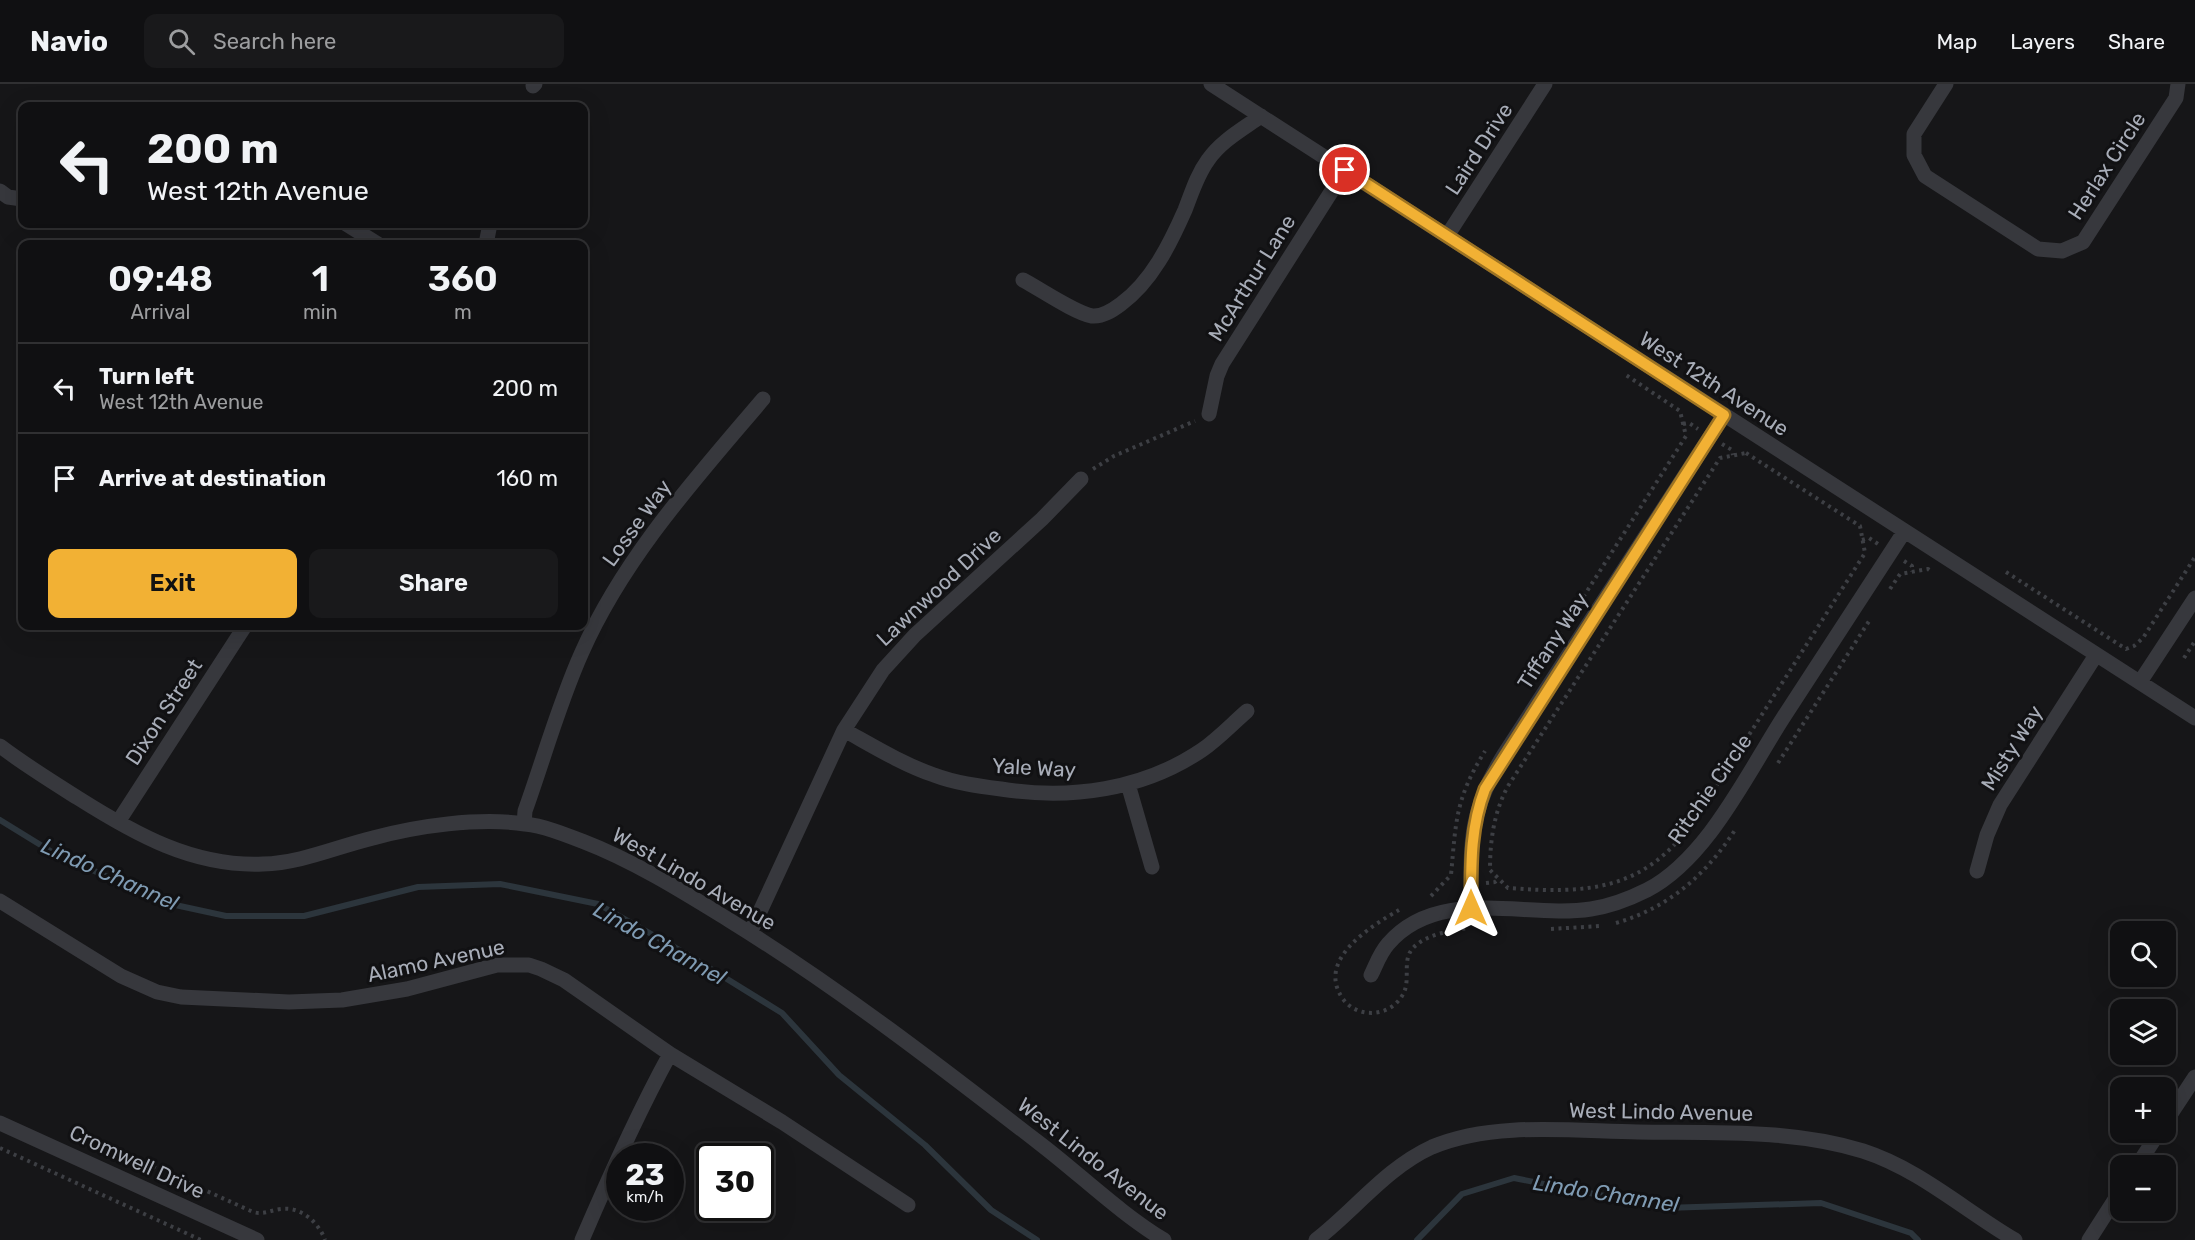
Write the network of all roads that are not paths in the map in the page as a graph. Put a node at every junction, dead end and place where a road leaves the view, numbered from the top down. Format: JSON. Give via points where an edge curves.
{"nodes":[{"id":1,"x":1211,"y":84,"type":"edge"},
{"id":2,"x":1545,"y":84,"type":"edge"},
{"id":3,"x":1946,"y":84,"type":"edge"},
{"id":4,"x":2178,"y":84,"type":"edge"},
{"id":5,"x":1261,"y":116,"type":"junction"},
{"id":6,"x":1345,"y":170,"type":"junction"},
{"id":7,"x":0,"y":191,"type":"edge"},
{"id":8,"x":18,"y":198,"type":"edge"},
{"id":9,"x":352,"y":228,"type":"edge"},
{"id":10,"x":1447,"y":236,"type":"junction"},
{"id":11,"x":372,"y":240,"type":"edge"},
{"id":12,"x":1023,"y":280,"type":"dead end"},
{"id":13,"x":762,"y":399,"type":"dead end"},
{"id":14,"x":1209,"y":414,"type":"road end"},
{"id":15,"x":1724,"y":415,"type":"junction"},
{"id":16,"x":1081,"y":479,"type":"road end"},
{"id":17,"x":1904,"y":532,"type":"junction"},
{"id":18,"x":2195,"y":598,"type":"edge"},
{"id":19,"x":242,"y":630,"type":"edge"},
{"id":20,"x":2096,"y":655,"type":"junction"},
{"id":21,"x":2140,"y":682,"type":"junction"},
{"id":22,"x":1246,"y":711,"type":"dead end"},
{"id":23,"x":2195,"y":718,"type":"edge"},
{"id":24,"x":844,"y":730,"type":"junction"},
{"id":25,"x":2,"y":751,"type":"edge"},
{"id":26,"x":1128,"y":784,"type":"junction"},
{"id":27,"x":118,"y":822,"type":"junction"},
{"id":28,"x":524,"y":824,"type":"junction"},
{"id":29,"x":1152,"y":867,"type":"dead end"},
{"id":30,"x":1977,"y":871,"type":"dead end"},
{"id":31,"x":0,"y":901,"type":"edge"},
{"id":32,"x":1471,"y":908,"type":"junction"},
{"id":33,"x":750,"y":933,"type":"junction"},
{"id":34,"x":1371,"y":975,"type":"dead end"},
{"id":35,"x":670,"y":1054,"type":"junction"},
{"id":36,"x":2195,"y":1077,"type":"edge"},
{"id":37,"x":2176,"y":1106,"type":"edge"},
{"id":38,"x":0,"y":1123,"type":"edge"},
{"id":39,"x":908,"y":1205,"type":"dead end"},
{"id":40,"x":2110,"y":1208,"type":"edge"},
{"id":41,"x":257,"y":1240,"type":"edge"},
{"id":42,"x":582,"y":1240,"type":"edge"},
{"id":43,"x":1164,"y":1240,"type":"edge"},
{"id":44,"x":1316,"y":1240,"type":"edge"},
{"id":45,"x":2015,"y":1240,"type":"edge"},
{"id":46,"x":2089,"y":1240,"type":"edge"}],
"edges":[{"from":1,"to":5,"type":"street","name":"West 12th Avenue"},
{"from":2,"to":10,"type":"street","name":"Laird Drive"},
{"from":3,"to":4,"type":"street","name":"Herlax Circle","via":[[1914,134],[1914,155],[1925,176],[2038,249],[2062,251],[2083,242],[2176,98]]},
{"from":5,"to":6,"type":"street","name":"West 12th Avenue"},
{"from":5,"to":12,"type":"street","via":[[1210,157],[1159,261],[1136,291],[1116,308],[1092,316]]},
{"from":6,"to":10,"type":"street","name":"West 12th Avenue"},
{"from":6,"to":14,"type":"street","name":"McArthur Lane","via":[[1222,364]]},
{"from":7,"to":8,"type":"street"},
{"from":9,"to":11,"type":"street"},
{"from":10,"to":15,"type":"street","name":"West 12th Avenue"},
{"from":13,"to":28,"type":"street","name":"Losse Way","via":[[664,518],[604,608],[567,689]]},
{"from":15,"to":17,"type":"street","name":"West 12th Avenue"},
{"from":15,"to":32,"type":"street","name":"Tiffany Way","via":[[1485,789],[1471,844]]},
{"from":16,"to":24,"type":"street","name":"Lawnwood Drive","via":[[898,652]]},
{"from":17,"to":20,"type":"street","name":"West 12th Avenue"},
{"from":17,"to":32,"type":"street","name":"Ritchie Circle","via":[[1722,814],[1681,866],[1631,898],[1592,909]]},
{"from":18,"to":21,"type":"street"},
{"from":19,"to":27,"type":"street","name":"Dixon Street"},
{"from":20,"to":21,"type":"street","name":"West 12th Avenue"},
{"from":20,"to":30,"type":"street","name":"Misty Way","via":[[2000,805]]},
{"from":21,"to":23,"type":"street","name":"West 12th Avenue"},
{"from":22,"to":26,"type":"street","name":"Yale Way","via":[[1188,759]]},
{"from":24,"to":26,"type":"street","name":"Yale Way","via":[[934,776],[974,785],[1064,795]]},
{"from":24,"to":33,"type":"street","name":"Lawnwood Drive"},
{"from":25,"to":27,"type":"street","name":"West Lindo Avenue"},
{"from":26,"to":29,"type":"street"},
{"from":27,"to":28,"type":"street","name":"West Lindo Avenue","via":[[182,853],[251,864],[296,860],[417,828]]},
{"from":28,"to":33,"type":"street","name":"West Lindo Avenue","via":[[582,841],[621,858]]},
{"from":31,"to":35,"type":"street","name":"Alamo Avenue","via":[[121,976],[157,992],[181,997],[288,1002],[342,1000],[407,989],[497,965],[530,966],[553,973]]},
{"from":32,"to":34,"type":"street","name":"Ritchie Circle","via":[[1440,913],[1409,926],[1387,945]]},
{"from":33,"to":43,"type":"street","name":"West Lindo Avenue","via":[[914,1047]]},
{"from":35,"to":39,"type":"street","name":"Alamo Avenue"},
{"from":35,"to":42,"type":"street"},
{"from":36,"to":37,"type":"street"},
{"from":38,"to":41,"type":"street","name":"Cromwell Drive"},
{"from":40,"to":46,"type":"street"},
{"from":44,"to":45,"type":"street","name":"West Lindo Avenue","via":[[1388,1175],[1421,1152],[1495,1131],[1734,1134],[1837,1144],[1901,1167]]}]}
